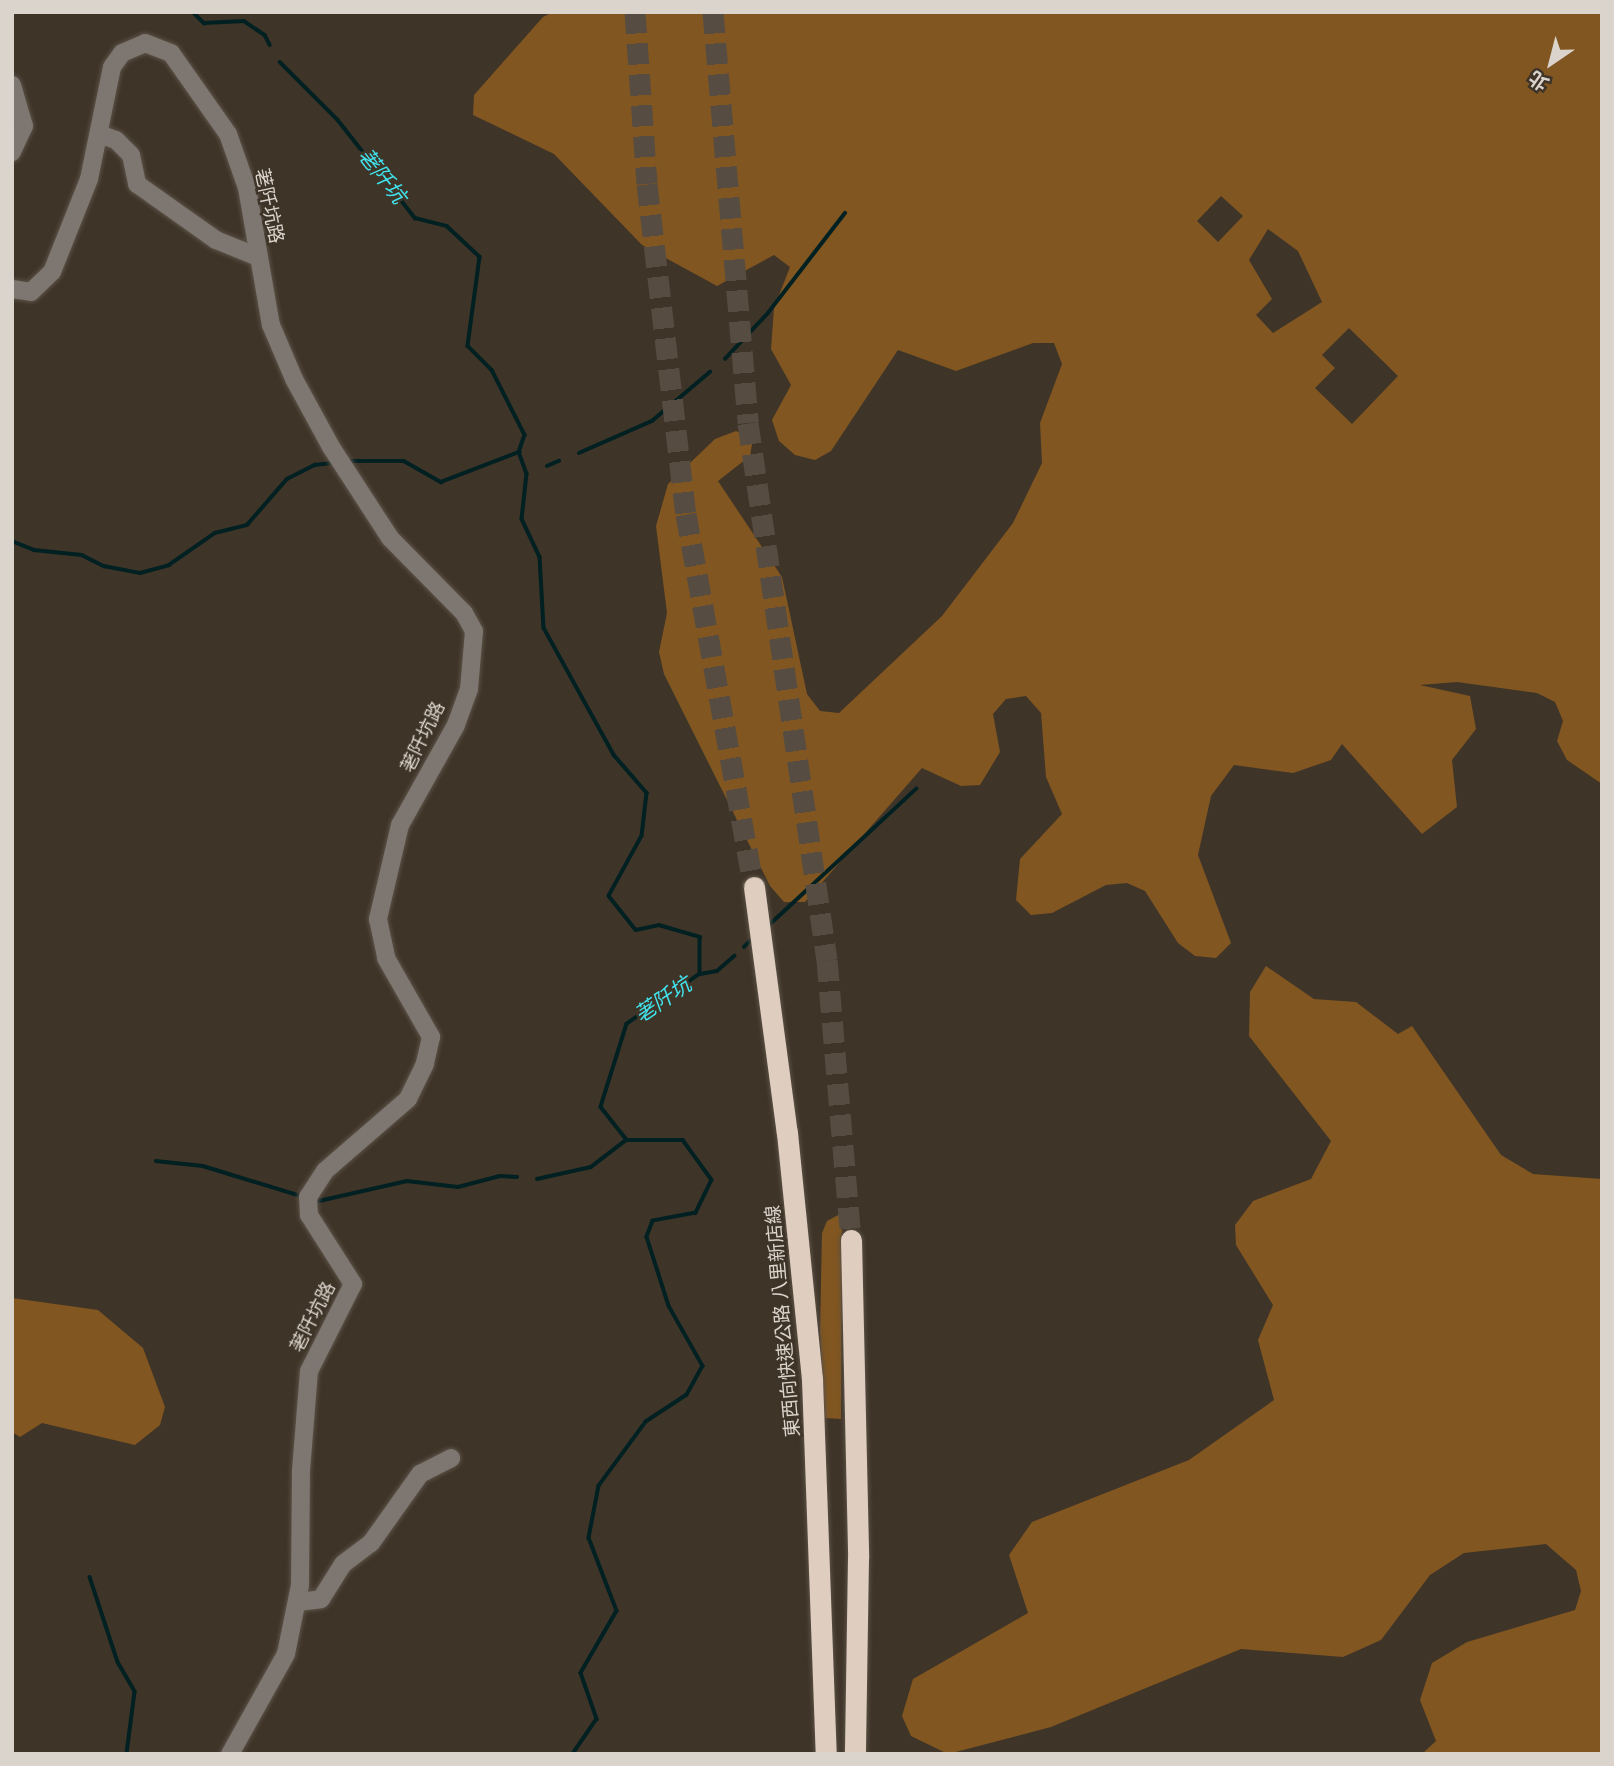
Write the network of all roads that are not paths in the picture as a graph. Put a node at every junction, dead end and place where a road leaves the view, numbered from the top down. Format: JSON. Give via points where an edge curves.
{"nodes":[{"id":1,"x":12,"y":85,"type":"edge"},
{"id":2,"x":102,"y":135,"type":"junction"},
{"id":3,"x":12,"y":152,"type":"edge"},
{"id":4,"x":258,"y":257,"type":"junction"},
{"id":5,"x":12,"y":289,"type":"edge"},
{"id":6,"x":754,"y":887,"type":"tunnel mouth"},
{"id":7,"x":850,"y":1240,"type":"tunnel mouth"},
{"id":8,"x":451,"y":1458,"type":"dead end"},
{"id":9,"x":298,"y":1602,"type":"junction"},
{"id":10,"x":230,"y":1754,"type":"edge"},
{"id":11,"x":826,"y":1754,"type":"edge"},
{"id":12,"x":855,"y":1754,"type":"edge"}],
"edges":[{"from":1,"to":3,"type":"street","via":[[24,126]]},
{"from":2,"to":4,"type":"street","via":[[116,140],[131,155],[137,184],[216,240]]},
{"from":2,"to":4,"type":"street","name":"荖阡坑路","via":[[112,67],[122,53],[145,43],[171,53],[228,134],[247,188]]},
{"from":2,"to":5,"type":"street","name":"荖阡坑路","via":[[52,272],[31,292]]},
{"from":4,"to":9,"type":"street","name":"荖阡坑路","via":[[271,326],[342,464],[390,538],[464,613],[474,631],[469,689],[456,725],[400,825],[378,919],[386,958],[431,1037],[425,1064],[408,1099],[325,1171],[309,1197],[309,1215],[353,1284],[309,1371]]},
{"from":6,"to":11,"type":"highway","name":"東西向快速公路 八里新店線","via":[[801,1251],[818,1473]]},
{"from":7,"to":12,"type":"highway","via":[[858,1558]]},
{"from":8,"to":9,"type":"street","via":[[420,1474],[371,1544],[342,1564],[321,1599]]},
{"from":9,"to":10,"type":"street","name":"荖阡坑路","via":[[286,1654]]}]}
